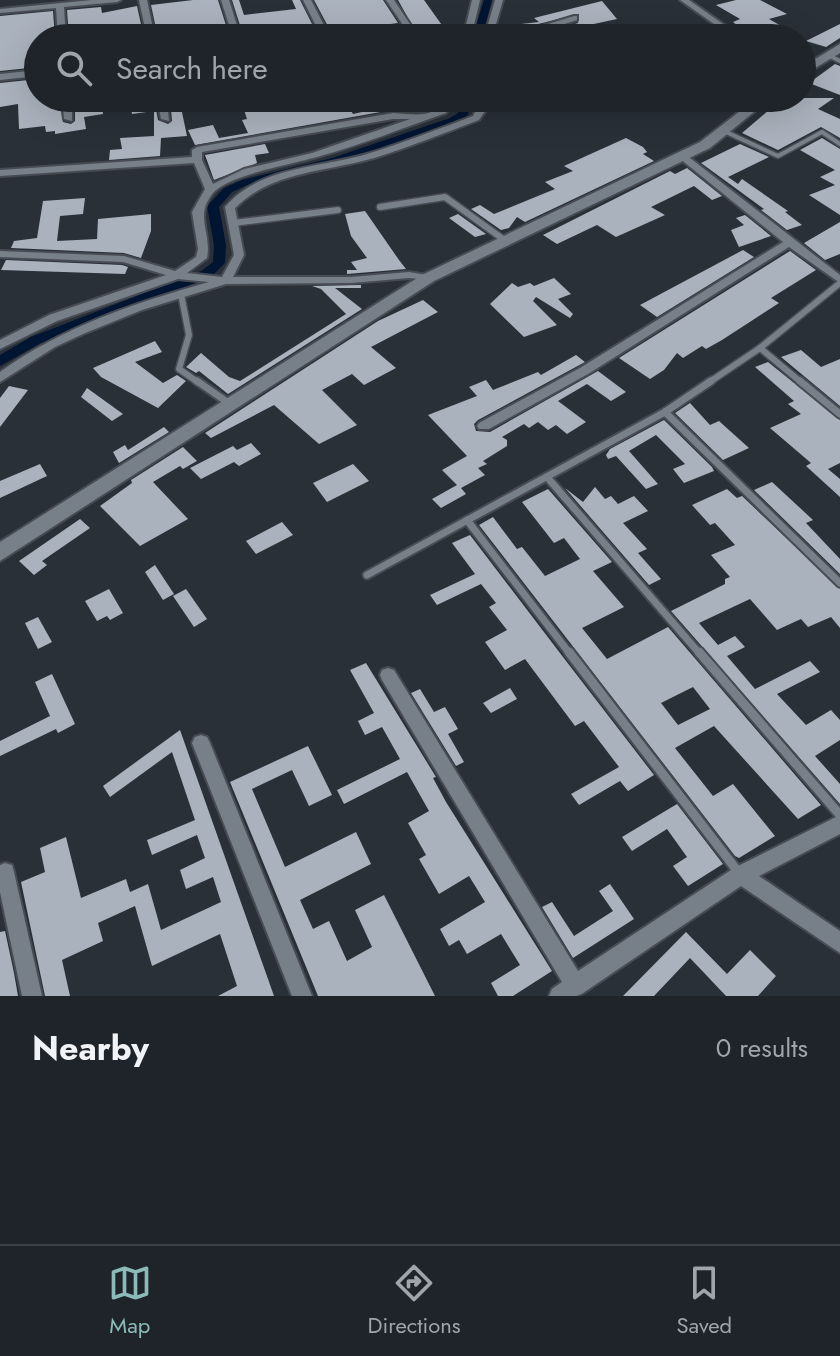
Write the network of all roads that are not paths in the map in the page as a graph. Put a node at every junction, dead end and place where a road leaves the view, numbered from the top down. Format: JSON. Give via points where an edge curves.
{"nodes":[{"id":1,"x":117,"y":0,"type":"edge"},
{"id":2,"x":143,"y":0,"type":"edge"},
{"id":3,"x":225,"y":0,"type":"edge"},
{"id":4,"x":307,"y":0,"type":"edge"},
{"id":5,"x":390,"y":0,"type":"edge"},
{"id":6,"x":476,"y":0,"type":"edge"},
{"id":7,"x":499,"y":0,"type":"edge"},
{"id":8,"x":684,"y":0,"type":"edge"},
{"id":9,"x":60,"y":6,"type":"junction"},
{"id":10,"x":0,"y":11,"type":"edge"},
{"id":11,"x":574,"y":18,"type":"dead end"},
{"id":12,"x":61,"y":24,"type":"edge"},
{"id":13,"x":148,"y":24,"type":"edge"},
{"id":14,"x":233,"y":24,"type":"edge"},
{"id":15,"x":320,"y":24,"type":"edge"},
{"id":16,"x":406,"y":24,"type":"edge"},
{"id":17,"x":470,"y":24,"type":"edge"},
{"id":18,"x":490,"y":24,"type":"edge"},
{"id":19,"x":556,"y":24,"type":"edge"},
{"id":20,"x":719,"y":24,"type":"edge"},
{"id":21,"x":837,"y":55,"type":"edge"},
{"id":22,"x":816,"y":64,"type":"edge"},
{"id":23,"x":24,"y":74,"type":"edge"},
{"id":24,"x":0,"y":77,"type":"edge"},
{"id":25,"x":68,"y":112,"type":"edge"},
{"id":26,"x":165,"y":112,"type":"edge"},
{"id":27,"x":440,"y":112,"type":"edge"},
{"id":28,"x":480,"y":112,"type":"edge"},
{"id":29,"x":747,"y":112,"type":"edge"},
{"id":30,"x":425,"y":117,"type":"junction"},
{"id":31,"x":69,"y":119,"type":"dead end"},
{"id":32,"x":166,"y":119,"type":"dead end"},
{"id":33,"x":724,"y":131,"type":"junction"},
{"id":34,"x":840,"y":144,"type":"edge"},
{"id":35,"x":682,"y":156,"type":"junction"},
{"id":36,"x":197,"y":160,"type":"junction"},
{"id":37,"x":0,"y":173,"type":"edge"},
{"id":38,"x":210,"y":189,"type":"junction"},
{"id":39,"x":380,"y":207,"type":"dead end"},
{"id":40,"x":338,"y":210,"type":"dead end"},
{"id":41,"x":233,"y":223,"type":"junction"},
{"id":42,"x":507,"y":242,"type":"junction"},
{"id":43,"x":788,"y":243,"type":"junction"},
{"id":44,"x":0,"y":254,"type":"edge"},
{"id":45,"x":177,"y":275,"type":"junction"},
{"id":46,"x":428,"y":278,"type":"junction"},
{"id":47,"x":838,"y":278,"type":"edge"},
{"id":48,"x":220,"y":280,"type":"junction"},
{"id":49,"x":181,"y":294,"type":"junction"},
{"id":50,"x":0,"y":345,"type":"edge"},
{"id":51,"x":760,"y":348,"type":"junction"},
{"id":52,"x":0,"y":378,"type":"edge"},
{"id":53,"x":230,"y":404,"type":"junction"},
{"id":54,"x":665,"y":412,"type":"junction"},
{"id":55,"x":840,"y":414,"type":"edge"},
{"id":56,"x":484,"y":426,"type":"dead end"},
{"id":57,"x":547,"y":477,"type":"junction"},
{"id":58,"x":467,"y":520,"type":"junction"},
{"id":59,"x":0,"y":553,"type":"edge"},
{"id":60,"x":367,"y":575,"type":"dead end"},
{"id":61,"x":840,"y":583,"type":"edge"},
{"id":62,"x":388,"y":675,"type":"dead end"},
{"id":63,"x":201,"y":743,"type":"dead end"},
{"id":64,"x":840,"y":815,"type":"edge"},
{"id":65,"x":840,"y":824,"type":"edge"},
{"id":66,"x":5,"y":872,"type":"dead end"},
{"id":67,"x":741,"y":875,"type":"junction"},
{"id":68,"x":840,"y":943,"type":"edge"},
{"id":69,"x":568,"y":991,"type":"edge"},
{"id":70,"x":32,"y":996,"type":"edge"},
{"id":71,"x":302,"y":996,"type":"edge"}],
"edges":[{"from":1,"to":9,"type":"street"},
{"from":2,"to":13,"type":"street"},
{"from":3,"to":14,"type":"street"},
{"from":4,"to":15,"type":"street"},
{"from":5,"to":16,"type":"street"},
{"from":6,"to":17,"type":"street"},
{"from":7,"to":18,"type":"street"},
{"from":8,"to":20,"type":"street"},
{"from":9,"to":10,"type":"street"},
{"from":9,"to":12,"type":"street"},
{"from":11,"to":19,"type":"street"},
{"from":21,"to":22,"type":"street"},
{"from":23,"to":24,"type":"street"},
{"from":25,"to":31,"type":"street"},
{"from":26,"to":32,"type":"street"},
{"from":27,"to":30,"type":"street"},
{"from":28,"to":41,"type":"street","via":[[476,118],[362,158],[255,185],[230,207]]},
{"from":29,"to":33,"type":"street"},
{"from":30,"to":36,"type":"street","via":[[393,116],[197,150]]},
{"from":30,"to":38,"type":"street","via":[[315,155],[248,171]]},
{"from":33,"to":34,"type":"lane","via":[[778,156],[822,132]]},
{"from":33,"to":35,"type":"street"},
{"from":35,"to":42,"type":"street"},
{"from":35,"to":43,"type":"street","via":[[744,201]]},
{"from":36,"to":37,"type":"street"},
{"from":36,"to":38,"type":"street"},
{"from":38,"to":45,"type":"street","via":[[197,212],[201,258]]},
{"from":39,"to":42,"type":"lane","via":[[445,197]]},
{"from":40,"to":41,"type":"lane"},
{"from":41,"to":48,"type":"street","via":[[239,255]]},
{"from":42,"to":46,"type":"street"},
{"from":43,"to":47,"type":"street"},
{"from":43,"to":56,"type":"street","via":[[584,371]]},
{"from":44,"to":45,"type":"street","via":[[124,259]]},
{"from":45,"to":48,"type":"street"},
{"from":45,"to":50,"type":"street","via":[[53,318]]},
{"from":46,"to":48,"type":"street"},
{"from":46,"to":53,"type":"street"},
{"from":47,"to":51,"type":"lane"},
{"from":48,"to":49,"type":"street"},
{"from":49,"to":52,"type":"street","via":[[55,341]]},
{"from":49,"to":53,"type":"lane","via":[[189,335],[179,369]]},
{"from":51,"to":54,"type":"lane"},
{"from":51,"to":55,"type":"lane"},
{"from":53,"to":59,"type":"street"},
{"from":54,"to":57,"type":"lane"},
{"from":54,"to":61,"type":"lane"},
{"from":57,"to":58,"type":"lane"},
{"from":57,"to":64,"type":"lane"},
{"from":58,"to":60,"type":"lane"},
{"from":58,"to":67,"type":"lane"},
{"from":62,"to":69,"type":"street"},
{"from":63,"to":71,"type":"street"},
{"from":65,"to":67,"type":"street"},
{"from":66,"to":70,"type":"street"},
{"from":67,"to":68,"type":"street"},
{"from":67,"to":69,"type":"street"}]}
